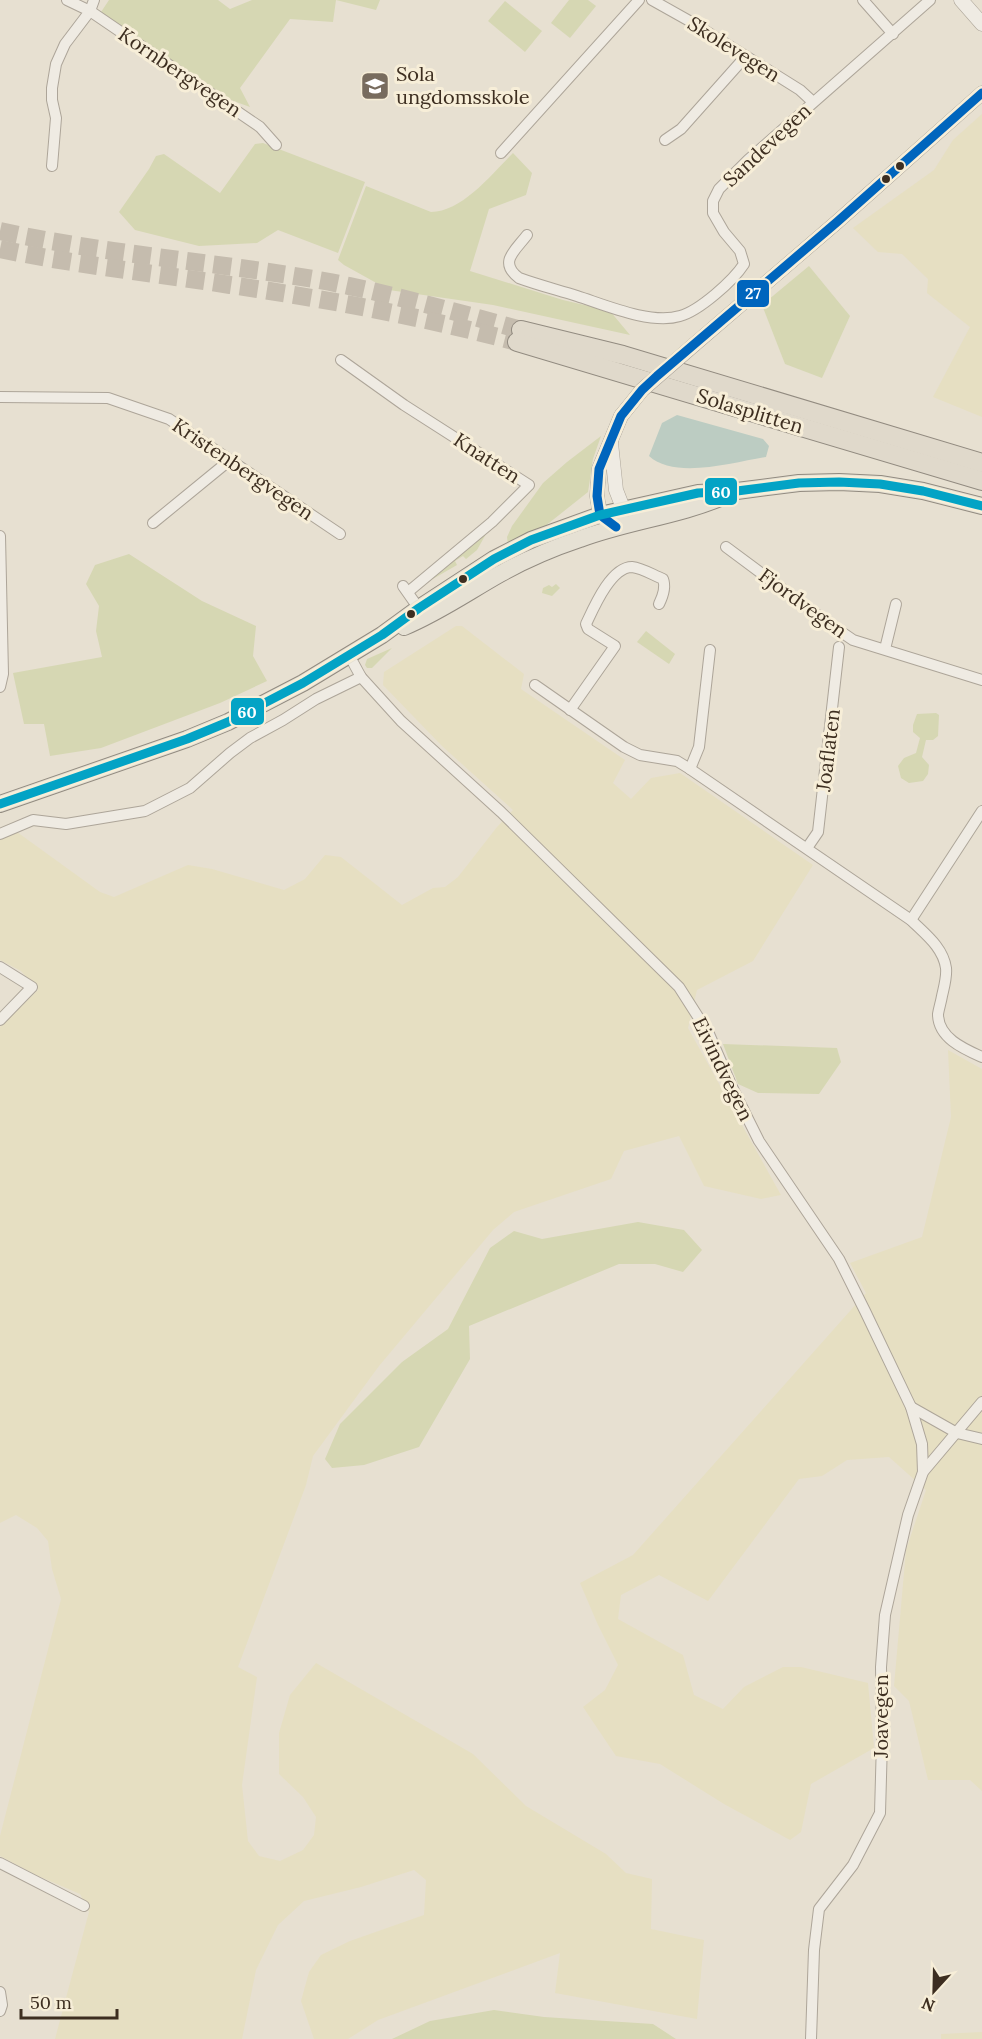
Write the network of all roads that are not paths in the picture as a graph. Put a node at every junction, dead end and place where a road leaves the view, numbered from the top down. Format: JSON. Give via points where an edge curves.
{"nodes":[{"id":1,"x":67,"y":0,"type":"edge"},
{"id":2,"x":639,"y":0,"type":"edge"},
{"id":3,"x":652,"y":0,"type":"edge"},
{"id":4,"x":863,"y":0,"type":"edge"},
{"id":5,"x":930,"y":0,"type":"edge"},
{"id":6,"x":961,"y":0,"type":"edge"},
{"id":7,"x":92,"y":5,"type":"edge"},
{"id":8,"x":980,"y":24,"type":"edge"},
{"id":9,"x":893,"y":34,"type":"junction"},
{"id":10,"x":746,"y":56,"type":"junction"},
{"id":11,"x":982,"y":93,"type":"edge"},
{"id":12,"x":813,"y":102,"type":"junction"},
{"id":13,"x":665,"y":140,"type":"dead end"},
{"id":14,"x":276,"y":145,"type":"dead end"},
{"id":15,"x":501,"y":153,"type":"dead end"},
{"id":16,"x":52,"y":165,"type":"dead end"},
{"id":17,"x":527,"y":235,"type":"dead end"},
{"id":18,"x":341,"y":360,"type":"dead end"},
{"id":19,"x":0,"y":397,"type":"edge"},
{"id":20,"x":611,"y":443,"type":"junction"},
{"id":21,"x":230,"y":460,"type":"junction"},
{"id":22,"x":982,"y":463,"type":"edge"},
{"id":23,"x":982,"y":481,"type":"edge"},
{"id":24,"x":737,"y":491,"type":"junction"},
{"id":25,"x":982,"y":506,"type":"edge"},
{"id":26,"x":623,"y":508,"type":"junction"},
{"id":27,"x":600,"y":514,"type":"junction"},
{"id":28,"x":153,"y":523,"type":"dead end"},
{"id":29,"x":616,"y":527,"type":"junction"},
{"id":30,"x":340,"y":534,"type":"dead end"},
{"id":31,"x":0,"y":536,"type":"edge"},
{"id":32,"x":726,"y":547,"type":"dead end"},
{"id":33,"x":659,"y":604,"type":"dead end"},
{"id":34,"x":896,"y":604,"type":"dead end"},
{"id":35,"x":422,"y":613,"type":"junction"},
{"id":36,"x":839,"y":647,"type":"dead end"},
{"id":37,"x":885,"y":649,"type":"junction"},
{"id":38,"x":710,"y":650,"type":"dead end"},
{"id":39,"x":349,"y":654,"type":"junction"},
{"id":40,"x":361,"y":677,"type":"junction"},
{"id":41,"x":982,"y":680,"type":"edge"},
{"id":42,"x":535,"y":685,"type":"dead end"},
{"id":43,"x":0,"y":687,"type":"edge"},
{"id":44,"x":570,"y":710,"type":"junction"},
{"id":45,"x":690,"y":769,"type":"junction"},
{"id":46,"x":0,"y":804,"type":"edge"},
{"id":47,"x":982,"y":811,"type":"edge"},
{"id":48,"x":0,"y":834,"type":"edge"},
{"id":49,"x":807,"y":848,"type":"junction"},
{"id":50,"x":911,"y":920,"type":"junction"},
{"id":51,"x":0,"y":967,"type":"edge"},
{"id":52,"x":0,"y":1020,"type":"edge"},
{"id":53,"x":982,"y":1057,"type":"edge"},
{"id":54,"x":982,"y":1402,"type":"edge"},
{"id":55,"x":910,"y":1407,"type":"junction"},
{"id":56,"x":957,"y":1433,"type":"junction"},
{"id":57,"x":982,"y":1439,"type":"edge"},
{"id":58,"x":923,"y":1472,"type":"junction"},
{"id":59,"x":0,"y":1863,"type":"edge"},
{"id":60,"x":84,"y":1906,"type":"dead end"},
{"id":61,"x":0,"y":1992,"type":"edge"},
{"id":62,"x":0,"y":2011,"type":"edge"},
{"id":63,"x":811,"y":2039,"type":"edge"}],
"edges":[{"from":1,"to":7,"type":"street","name":"Kornbergvegen"},
{"from":2,"to":15,"type":"street"},
{"from":3,"to":10,"type":"street","name":"Skolevegen"},
{"from":4,"to":9,"type":"street"},
{"from":5,"to":9,"type":"street","name":"Sandevegen"},
{"from":6,"to":8,"type":"street"},
{"from":7,"to":14,"type":"street","name":"Kornbergvegen","via":[[260,127]]},
{"from":7,"to":16,"type":"street","via":[[56,64]]},
{"from":9,"to":12,"type":"street","name":"Sandevegen"},
{"from":10,"to":12,"type":"street","name":"Skolevegen"},
{"from":10,"to":13,"type":"street","via":[[681,129]]},
{"from":11,"to":20,"type":"street","bridge":true,"via":[[642,390],[621,416]]},
{"from":12,"to":17,"type":"street","name":"Sandevegen","via":[[719,189],[713,201],[714,213],[740,251],[744,264],[718,292],[681,316],[639,316],[519,278],[511,272],[509,257]]},
{"from":18,"to":35,"type":"street","name":"Knatten","via":[[529,485],[492,522],[406,589]]},
{"from":19,"to":21,"type":"street","name":"Kristenbergvegen","via":[[108,398],[169,419]]},
{"from":20,"to":26,"type":"street","via":[[616,490]]},
{"from":20,"to":27,"type":"street","via":[[599,469]]},
{"from":21,"to":28,"type":"street"},
{"from":21,"to":30,"type":"street","name":"Kristenbergvegen"},
{"from":22,"to":23,"type":"highway","name":"Solasplitten","via":[[635,359],[519,336]]},
{"from":24,"to":25,"type":"main road","via":[[799,483],[880,484]]},
{"from":24,"to":26,"type":"main road","via":[[698,493]]},
{"from":24,"to":29,"type":"main road","via":[[703,506]]},
{"from":26,"to":27,"type":"main road"},
{"from":26,"to":29,"type":"street"},
{"from":27,"to":29,"type":"street"},
{"from":27,"to":35,"type":"main road","via":[[531,540],[494,559]]},
{"from":29,"to":35,"type":"main road","via":[[534,558]]},
{"from":31,"to":43,"type":"street"},
{"from":32,"to":37,"type":"street","name":"Fjordvegen","via":[[853,640]]},
{"from":33,"to":44,"type":"street","via":[[663,579],[634,567],[623,568],[612,576],[586,624],[615,646]]},
{"from":34,"to":37,"type":"street"},
{"from":35,"to":39,"type":"main road"},
{"from":36,"to":49,"type":"street","name":"Joaflaten","via":[[818,832]]},
{"from":37,"to":41,"type":"street","name":"Fjordvegen"},
{"from":38,"to":45,"type":"street","via":[[699,747]]},
{"from":39,"to":40,"type":"street","name":"Eivindvegen"},
{"from":39,"to":46,"type":"main road","via":[[228,722]]},
{"from":40,"to":48,"type":"street","via":[[250,738],[190,788],[145,811],[66,824],[33,820]]},
{"from":40,"to":55,"type":"street","name":"Eivindvegen","via":[[401,721],[501,812],[679,987],[709,1034],[759,1141],[839,1259]]},
{"from":42,"to":44,"type":"street"},
{"from":44,"to":45,"type":"street","via":[[640,755],[677,761]]},
{"from":45,"to":49,"type":"street"},
{"from":47,"to":50,"type":"street"},
{"from":49,"to":50,"type":"street"},
{"from":50,"to":53,"type":"street","via":[[943,956],[946,981],[938,1015],[946,1037]]},
{"from":51,"to":52,"type":"street","via":[[32,987]]},
{"from":54,"to":56,"type":"street","name":"Joavegen"},
{"from":55,"to":56,"type":"street"},
{"from":55,"to":58,"type":"street","name":"Eivindvegen","via":[[922,1444]]},
{"from":56,"to":57,"type":"street"},
{"from":56,"to":58,"type":"street","name":"Joavegen"},
{"from":58,"to":63,"type":"street","name":"Joavegen","via":[[908,1515],[885,1615],[880,1813],[853,1865],[819,1910]]},
{"from":59,"to":60,"type":"street"},
{"from":61,"to":62,"type":"street"}]}
